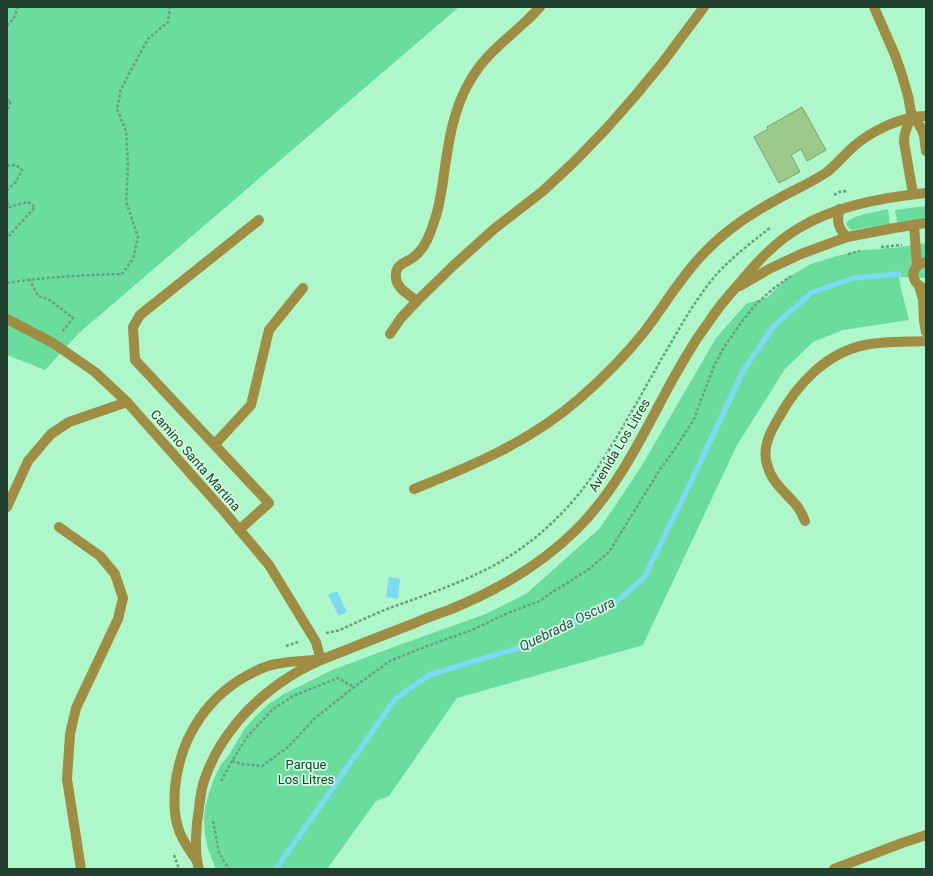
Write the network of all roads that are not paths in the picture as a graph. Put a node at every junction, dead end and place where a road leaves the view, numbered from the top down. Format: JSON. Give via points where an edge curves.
{"nodes":[{"id":1,"x":540,"y":7,"type":"edge"},
{"id":2,"x":704,"y":7,"type":"edge"},
{"id":3,"x":874,"y":7,"type":"edge"},
{"id":4,"x":926,"y":116,"type":"edge"},
{"id":5,"x":912,"y":117,"type":"junction"},
{"id":6,"x":926,"y":151,"type":"edge"},
{"id":7,"x":926,"y":192,"type":"edge"},
{"id":8,"x":912,"y":194,"type":"junction"},
{"id":9,"x":840,"y":209,"type":"junction"},
{"id":10,"x":259,"y":220,"type":"dead end"},
{"id":11,"x":926,"y":223,"type":"edge"},
{"id":12,"x":914,"y":225,"type":"junction"},
{"id":13,"x":847,"y":237,"type":"junction"},
{"id":14,"x":922,"y":263,"type":"edge"},
{"id":15,"x":923,"y":287,"type":"edge"},
{"id":16,"x":303,"y":288,"type":"dead end"},
{"id":17,"x":733,"y":290,"type":"junction"},
{"id":18,"x":417,"y":301,"type":"junction"},
{"id":19,"x":7,"y":319,"type":"edge"},
{"id":20,"x":926,"y":332,"type":"edge"},
{"id":21,"x":390,"y":334,"type":"dead end"},
{"id":22,"x":926,"y":341,"type":"edge"},
{"id":23,"x":127,"y":402,"type":"junction"},
{"id":24,"x":214,"y":444,"type":"junction"},
{"id":25,"x":414,"y":489,"type":"dead end"},
{"id":26,"x":7,"y":507,"type":"edge"},
{"id":27,"x":806,"y":522,"type":"dead end"},
{"id":28,"x":59,"y":527,"type":"dead end"},
{"id":29,"x":239,"y":530,"type":"junction"},
{"id":30,"x":321,"y":660,"type":"junction"},
{"id":31,"x":926,"y":835,"type":"edge"},
{"id":32,"x":198,"y":865,"type":"edge"},
{"id":33,"x":81,"y":869,"type":"edge"},
{"id":34,"x":834,"y":869,"type":"edge"}],
"edges":[{"from":1,"to":18,"type":"street","via":[[477,68],[464,90],[450,133],[434,223],[419,252],[399,266],[395,272],[398,285]]},
{"from":2,"to":18,"type":"street","via":[[635,96],[575,161],[543,191],[494,229]]},
{"from":3,"to":5,"type":"street","via":[[902,75]]},
{"from":4,"to":5,"type":"street"},
{"from":5,"to":6,"type":"street","via":[[922,130]]},
{"from":5,"to":8,"type":"street","via":[[904,133]]},
{"from":5,"to":25,"type":"street","via":[[864,138],[815,180],[755,212],[706,250],[683,276],[645,331],[620,360],[560,414],[494,454]]},
{"from":7,"to":8,"type":"street","name":"Avenida Los Litres"},
{"from":8,"to":9,"type":"street","name":"Avenida Los Litres"},
{"from":9,"to":13,"type":"street","via":[[838,226]]},
{"from":9,"to":17,"type":"street","name":"Avenida Los Litres","via":[[815,219],[781,240],[758,261]]},
{"from":10,"to":24,"type":"street","via":[[140,315],[133,327],[135,360]]},
{"from":11,"to":12,"type":"street","name":"Avenida Los Litres"},
{"from":12,"to":13,"type":"street","name":"Avenida Los Litres"},
{"from":12,"to":14,"type":"street"},
{"from":13,"to":17,"type":"street","name":"Avenida Los Litres","via":[[801,254]]},
{"from":14,"to":15,"type":"street","via":[[913,274],[916,283]]},
{"from":15,"to":20,"type":"street"},
{"from":16,"to":24,"type":"street","via":[[269,330],[251,406]]},
{"from":17,"to":30,"type":"street","name":"Avenida Los Litres","via":[[706,325],[644,435],[610,489],[578,528],[561,544],[519,575],[494,589]]},
{"from":18,"to":21,"type":"street"},
{"from":19,"to":23,"type":"street","name":"Camino Santa Martina","via":[[53,343],[94,372]]},
{"from":22,"to":27,"type":"street","via":[[881,343],[847,350],[833,357],[808,377],[784,408],[769,436],[766,463],[774,480],[798,507]]},
{"from":23,"to":26,"type":"street","via":[[69,422],[51,434],[28,461]]},
{"from":23,"to":29,"type":"street","name":"Camino Santa Martina"},
{"from":24,"to":29,"type":"street","via":[[269,503]]},
{"from":28,"to":33,"type":"street","via":[[100,556],[115,574],[123,598],[118,619],[76,708],[70,734],[67,779]]},
{"from":29,"to":30,"type":"street","name":"Camino Santa Martina","via":[[269,565],[316,642]]},
{"from":30,"to":32,"type":"street","name":"Avenida Los Litres","via":[[289,677],[261,698],[248,710],[215,755],[203,786],[197,821]]},
{"from":30,"to":32,"type":"street","name":"Avenida Los Litres","via":[[276,664],[257,670],[224,691],[198,720],[181,756],[175,793],[178,827]]},
{"from":31,"to":34,"type":"street"}]}
